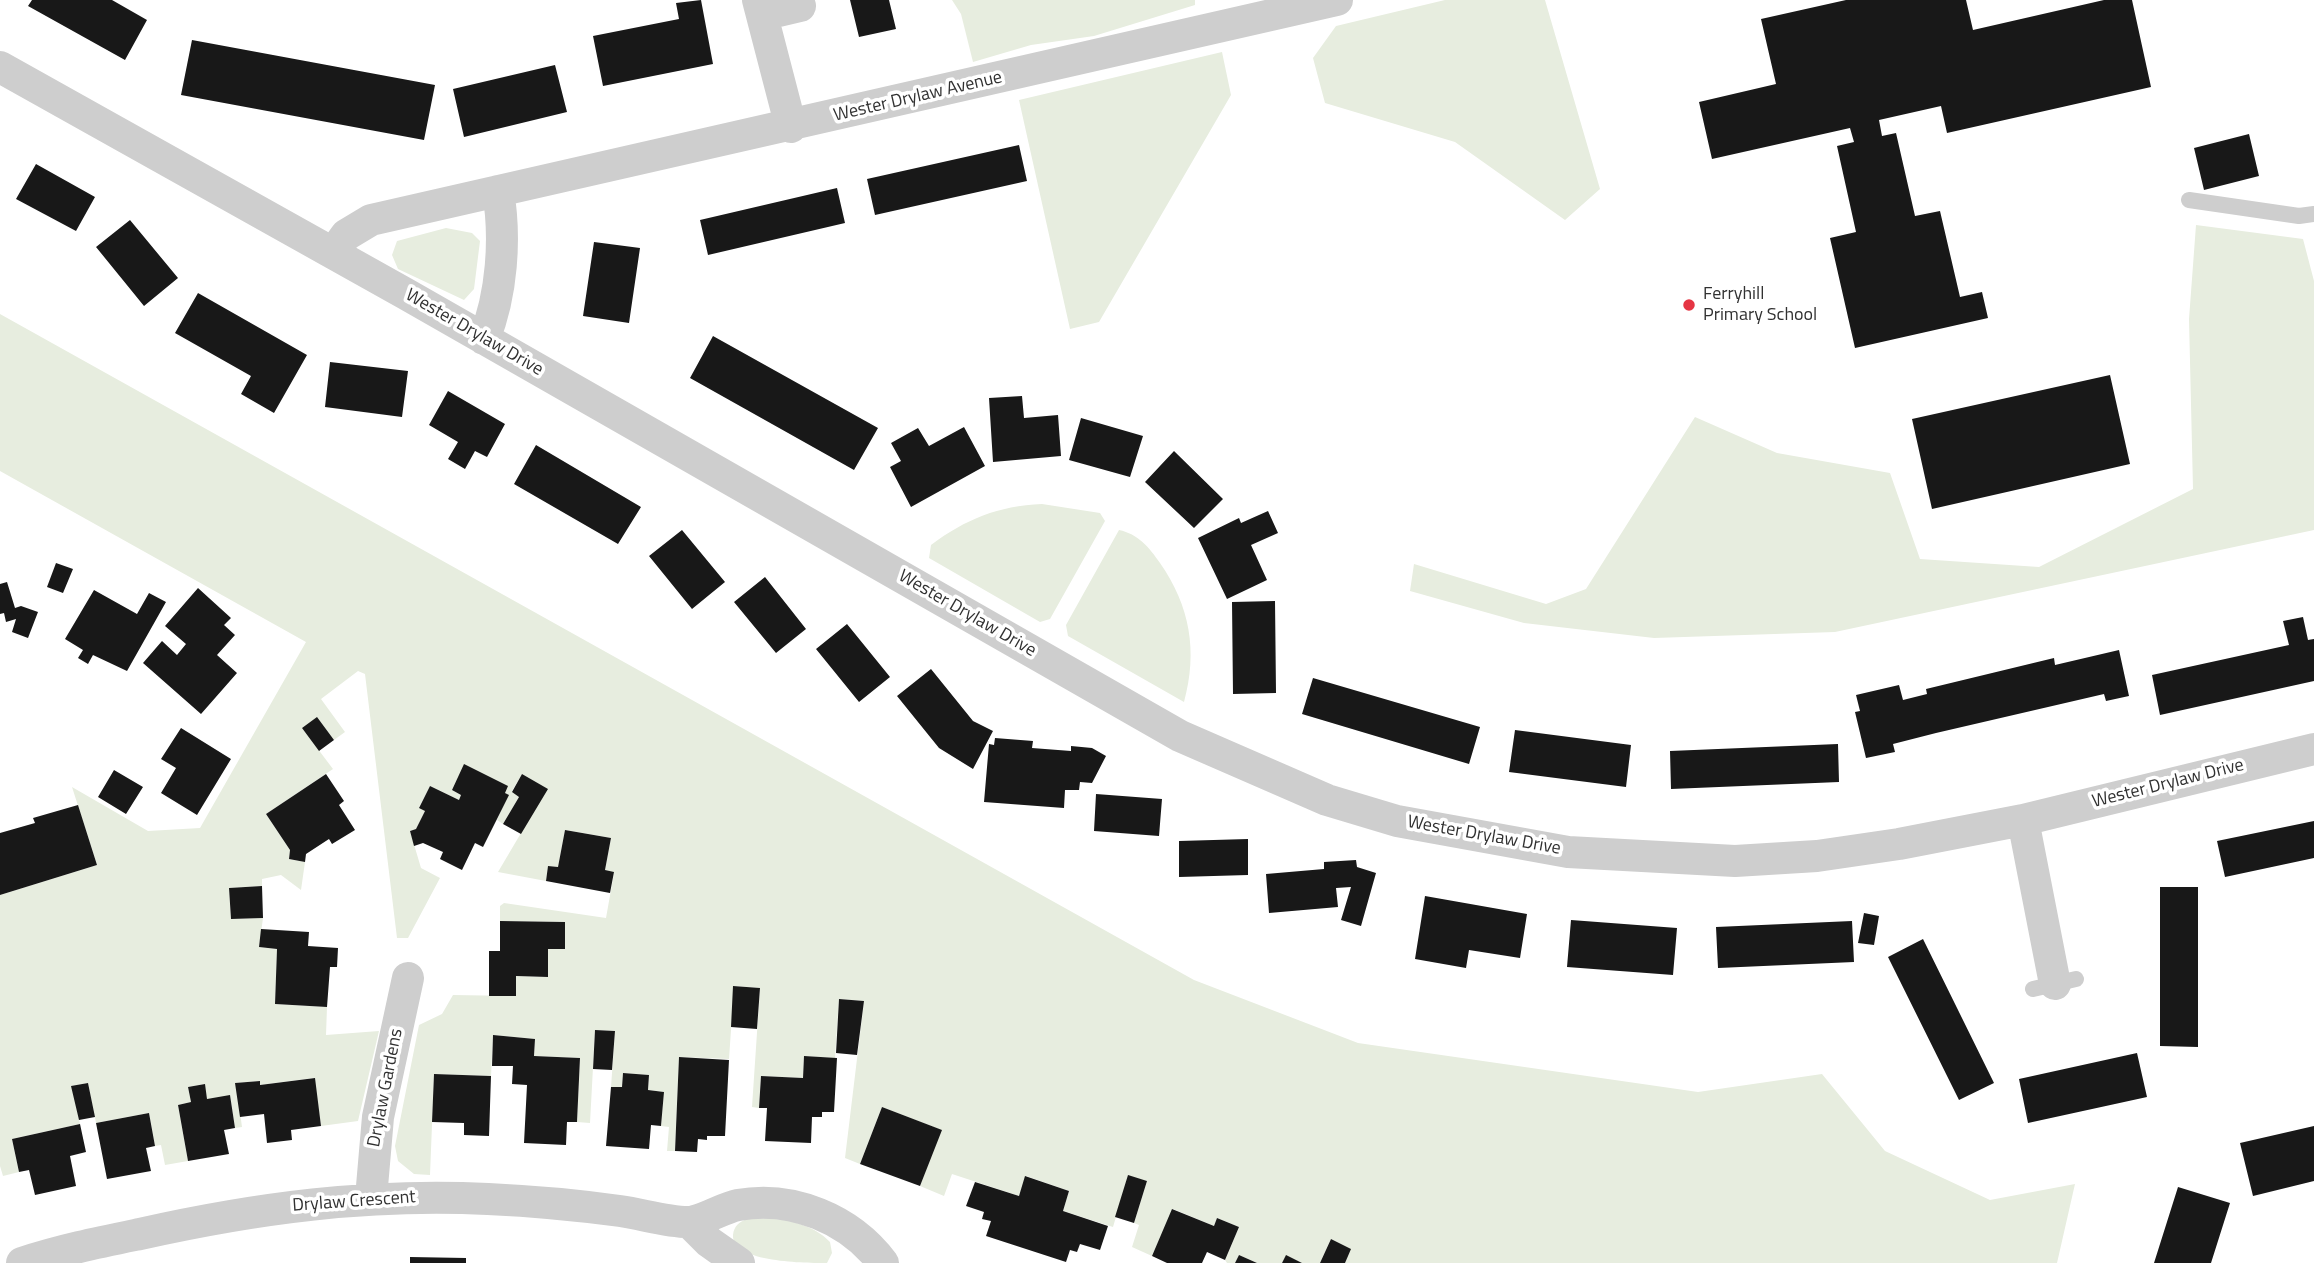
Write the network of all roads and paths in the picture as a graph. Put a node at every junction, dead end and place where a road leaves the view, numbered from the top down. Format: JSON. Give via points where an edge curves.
{"nodes":[{"id":1,"x":1337,"y":0,"type":"edge"},
{"id":2,"x":800,"y":6,"type":"dead end"},
{"id":3,"x":760,"y":8,"type":"edge"},
{"id":4,"x":0,"y":67,"type":"edge"},
{"id":5,"x":791,"y":127,"type":"junction"},
{"id":6,"x":498,"y":191,"type":"junction"},
{"id":7,"x":2189,"y":200,"type":"dead end"},
{"id":8,"x":2314,"y":214,"type":"edge"},
{"id":9,"x":333,"y":253,"type":"junction"},
{"id":10,"x":484,"y":339,"type":"junction"},
{"id":11,"x":2314,"y":749,"type":"edge"},
{"id":12,"x":2023,"y":820,"type":"junction"},
{"id":13,"x":408,"y":978,"type":"dead end"},
{"id":14,"x":2055,"y":984,"type":"dead end"},
{"id":15,"x":371,"y":1198,"type":"junction"},
{"id":16,"x":690,"y":1223,"type":"junction"},
{"id":17,"x":22,"y":1263,"type":"edge"},
{"id":18,"x":739,"y":1263,"type":"edge"},
{"id":19,"x":883,"y":1263,"type":"edge"}],
"edges":[{"from":1,"to":5,"type":"street","name":"Wester Drylaw Avenue"},
{"from":2,"to":3,"type":"street"},
{"from":3,"to":5,"type":"street"},
{"from":4,"to":9,"type":"street","name":"Wester Drylaw Drive"},
{"from":5,"to":6,"type":"street","name":"Wester Drylaw Avenue"},
{"from":6,"to":9,"type":"street","name":"Wester Drylaw Avenue","via":[[371,220],[346,235]]},
{"from":6,"to":10,"type":"street","via":[[503,225],[493,318]]},
{"from":7,"to":8,"type":"lane","via":[[2299,216]]},
{"from":9,"to":10,"type":"street","name":"Wester Drylaw Drive"},
{"from":10,"to":12,"type":"street","name":"Wester Drylaw Drive","via":[[1181,736],[1326,800],[1397,821],[1556,850],[1709,860],[1817,856]]},
{"from":11,"to":12,"type":"street","name":"Wester Drylaw Drive"},
{"from":12,"to":14,"type":"street"},
{"from":13,"to":15,"type":"street","name":"Drylaw Gardens","via":[[378,1117]]},
{"from":15,"to":16,"type":"street","name":"Drylaw Crescent","via":[[540,1203]]},
{"from":15,"to":17,"type":"street","name":"Drylaw Crescent","via":[[196,1221]]},
{"from":16,"to":18,"type":"street"},
{"from":16,"to":19,"type":"street","name":"Drylaw Crescent","via":[[739,1205],[791,1206],[841,1224]]}]}
